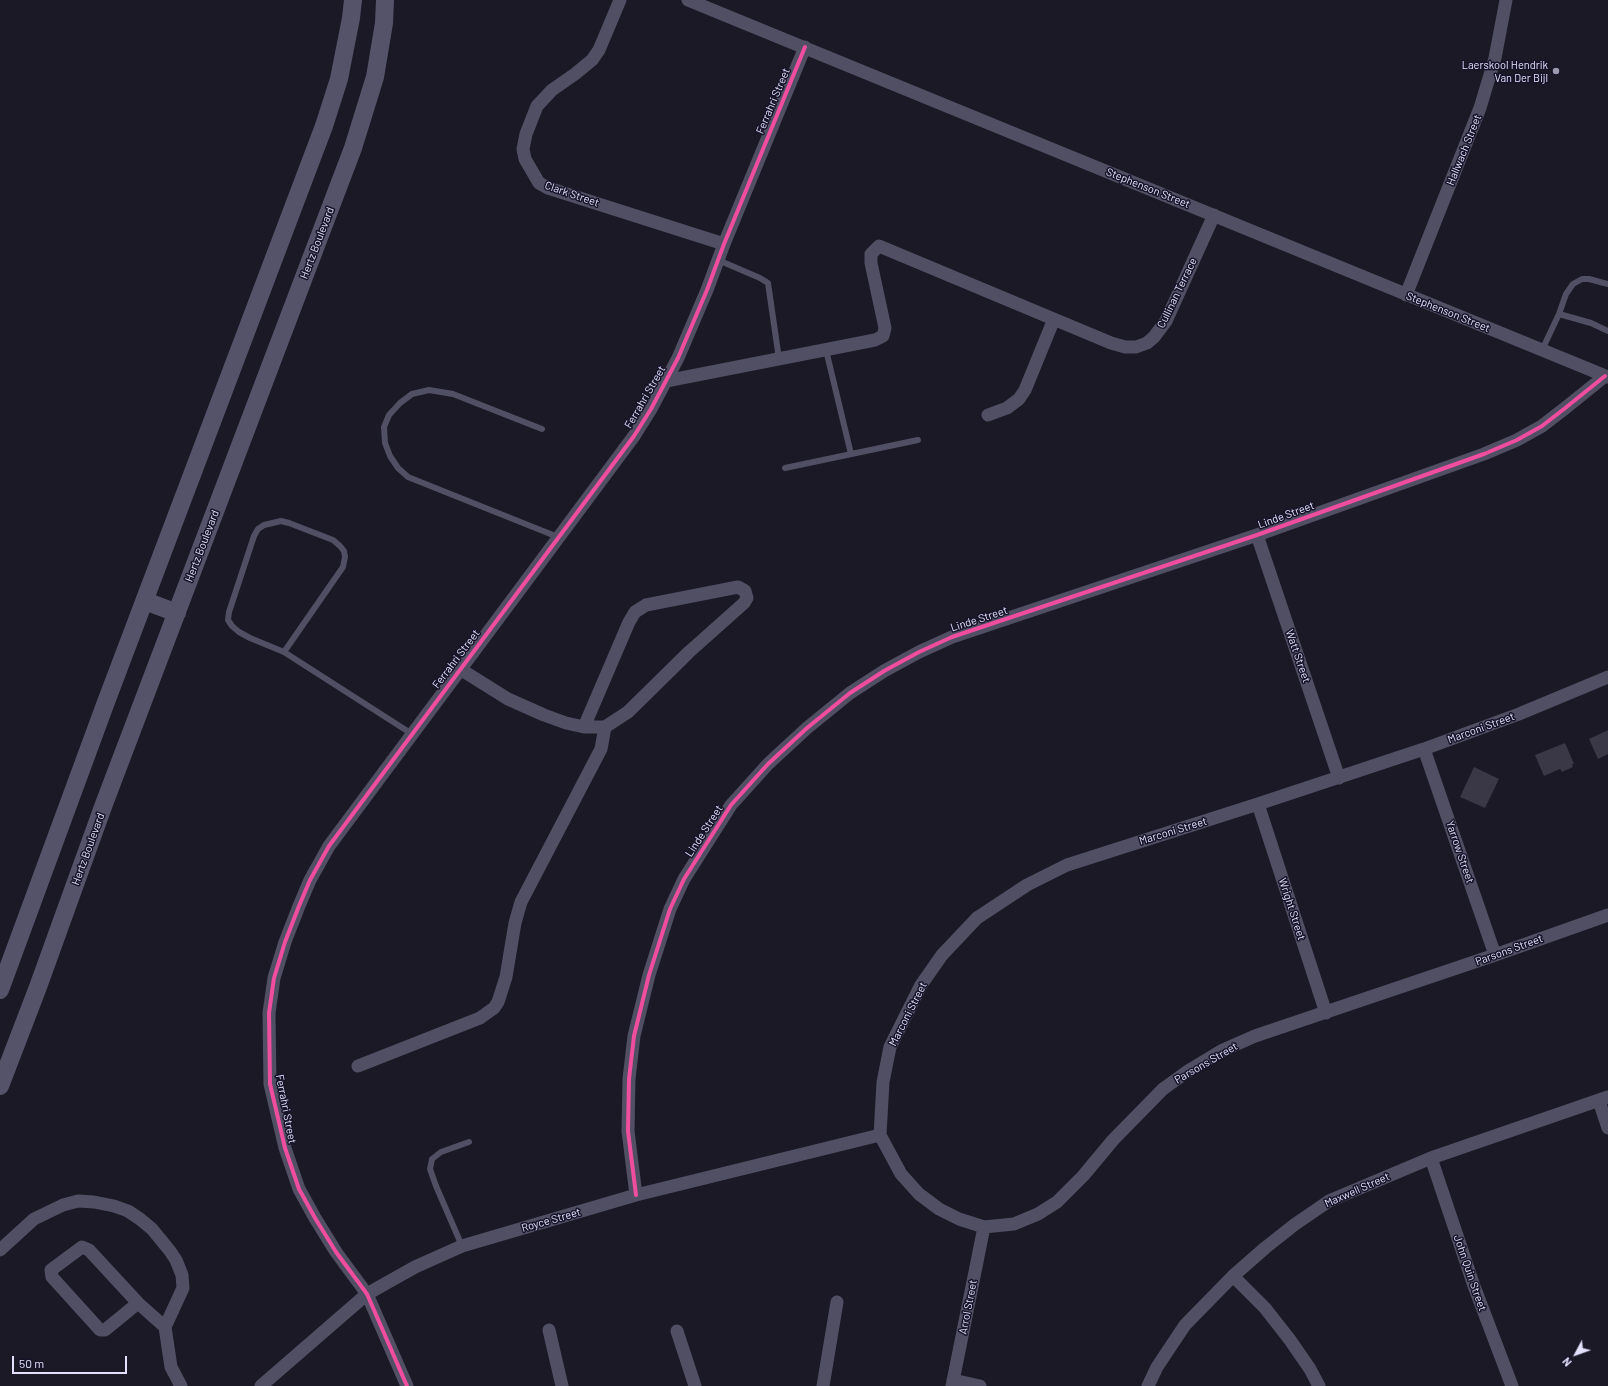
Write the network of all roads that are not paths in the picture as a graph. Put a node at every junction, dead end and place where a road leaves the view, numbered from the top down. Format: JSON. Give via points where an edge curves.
{"nodes":[{"id":1,"x":353,"y":0,"type":"edge"},
{"id":2,"x":386,"y":0,"type":"edge"},
{"id":3,"x":620,"y":0,"type":"edge"},
{"id":4,"x":688,"y":0,"type":"edge"},
{"id":5,"x":1506,"y":0,"type":"edge"},
{"id":6,"x":805,"y":48,"type":"junction"},
{"id":7,"x":1214,"y":215,"type":"junction"},
{"id":8,"x":724,"y":244,"type":"junction"},
{"id":9,"x":718,"y":260,"type":"junction"},
{"id":10,"x":1608,"y":284,"type":"edge"},
{"id":11,"x":1406,"y":295,"type":"junction"},
{"id":12,"x":1559,"y":314,"type":"junction"},
{"id":13,"x":1054,"y":319,"type":"junction"},
{"id":14,"x":1608,"y":331,"type":"edge"},
{"id":15,"x":826,"y":350,"type":"junction"},
{"id":16,"x":1542,"y":350,"type":"junction"},
{"id":17,"x":779,"y":359,"type":"junction"},
{"id":18,"x":1606,"y":376,"type":"edge"},
{"id":19,"x":666,"y":381,"type":"junction"},
{"id":20,"x":988,"y":415,"type":"dead end"},
{"id":21,"x":542,"y":429,"type":"dead end"},
{"id":22,"x":918,"y":440,"type":"dead end"},
{"id":23,"x":851,"y":454,"type":"junction"},
{"id":24,"x":785,"y":468,"type":"dead end"},
{"id":25,"x":1257,"y":535,"type":"junction"},
{"id":26,"x":558,"y":537,"type":"junction"},
{"id":27,"x":145,"y":601,"type":"junction"},
{"id":28,"x":177,"y":613,"type":"junction"},
{"id":29,"x":284,"y":652,"type":"junction"},
{"id":30,"x":460,"y":669,"type":"junction"},
{"id":31,"x":1608,"y":677,"type":"edge"},
{"id":32,"x":584,"y":727,"type":"junction"},
{"id":33,"x":605,"y":727,"type":"junction"},
{"id":34,"x":412,"y":734,"type":"junction"},
{"id":35,"x":1424,"y":749,"type":"junction"},
{"id":36,"x":1339,"y":778,"type":"junction"},
{"id":37,"x":1258,"y":804,"type":"junction"},
{"id":38,"x":1608,"y":915,"type":"edge"},
{"id":39,"x":1496,"y":956,"type":"junction"},
{"id":40,"x":0,"y":990,"type":"edge"},
{"id":41,"x":1326,"y":1013,"type":"junction"},
{"id":42,"x":358,"y":1066,"type":"dead end"},
{"id":43,"x":0,"y":1086,"type":"edge"},
{"id":44,"x":1603,"y":1099,"type":"edge"},
{"id":45,"x":1608,"y":1128,"type":"edge"},
{"id":46,"x":880,"y":1134,"type":"junction"},
{"id":47,"x":468,"y":1142,"type":"dead end"},
{"id":48,"x":1431,"y":1158,"type":"junction"},
{"id":49,"x":636,"y":1195,"type":"junction"},
{"id":50,"x":984,"y":1227,"type":"junction"},
{"id":51,"x":462,"y":1246,"type":"junction"},
{"id":52,"x":0,"y":1250,"type":"edge"},
{"id":53,"x":1233,"y":1276,"type":"junction"},
{"id":54,"x":367,"y":1294,"type":"junction"},
{"id":55,"x":837,"y":1302,"type":"dead end"},
{"id":56,"x":138,"y":1303,"type":"junction"},
{"id":57,"x":165,"y":1328,"type":"junction"},
{"id":58,"x":548,"y":1330,"type":"dead end"},
{"id":59,"x":677,"y":1331,"type":"dead end"},
{"id":60,"x":953,"y":1383,"type":"edge"},
{"id":61,"x":181,"y":1386,"type":"edge"},
{"id":62,"x":261,"y":1386,"type":"edge"},
{"id":63,"x":407,"y":1386,"type":"edge"},
{"id":64,"x":562,"y":1386,"type":"edge"},
{"id":65,"x":695,"y":1386,"type":"edge"},
{"id":66,"x":823,"y":1386,"type":"edge"},
{"id":67,"x":980,"y":1386,"type":"edge"},
{"id":68,"x":1148,"y":1386,"type":"edge"},
{"id":69,"x":1319,"y":1386,"type":"edge"},
{"id":70,"x":1512,"y":1386,"type":"edge"}],
"edges":[{"from":1,"to":27,"type":"street","via":[[339,79],[324,126]]},
{"from":2,"to":28,"type":"street","name":"Hertz Boulevard","via":[[375,77],[353,148]]},
{"from":3,"to":8,"type":"street","name":"Clark Street","via":[[600,50],[592,60],[552,90],[537,106],[526,134],[523,149],[525,159],[539,183],[548,188]]},
{"from":4,"to":6,"type":"street","name":"Stephenson Street"},
{"from":5,"to":11,"type":"street","name":"Hallwach Street","via":[[1495,58],[1480,108]]},
{"from":6,"to":7,"type":"street","name":"Stephenson Street"},
{"from":6,"to":8,"type":"street","name":"Ferrahri Street"},
{"from":7,"to":11,"type":"street","name":"Stephenson Street"},
{"from":7,"to":13,"type":"street","name":"Cullinan Terrace","via":[[1166,321],[1147,343],[1125,347]]},
{"from":8,"to":9,"type":"street","name":"Ferrahri Street"},
{"from":9,"to":17,"type":"lane","via":[[768,283]]},
{"from":9,"to":19,"type":"street","name":"Ferrahri Street"},
{"from":10,"to":12,"type":"lane","via":[[1589,278],[1573,284],[1566,294]]},
{"from":11,"to":16,"type":"street","name":"Stephenson Street"},
{"from":12,"to":14,"type":"lane"},
{"from":12,"to":16,"type":"lane"},
{"from":13,"to":15,"type":"street","name":"Cullinan Terrace","via":[[879,246],[871,254],[885,328],[883,336]]},
{"from":13,"to":20,"type":"street","via":[[1019,399],[1007,408]]},
{"from":15,"to":17,"type":"street"},
{"from":15,"to":23,"type":"lane"},
{"from":16,"to":18,"type":"street","name":"Stephenson Street"},
{"from":17,"to":19,"type":"street"},
{"from":18,"to":25,"type":"street","name":"Linde Street","via":[[1542,426],[1517,440]]},
{"from":19,"to":26,"type":"street","name":"Ferrahri Street","via":[[634,436]]},
{"from":21,"to":26,"type":"lane","via":[[453,394],[429,390],[412,394],[400,403],[389,415],[384,427],[385,443],[390,456],[408,477]]},
{"from":22,"to":23,"type":"lane"},
{"from":23,"to":24,"type":"lane"},
{"from":25,"to":36,"type":"street","name":"Watt Street"},
{"from":25,"to":49,"type":"street","name":"Linde Street","via":[[952,637],[919,652],[850,693],[768,764],[732,806],[684,879],[670,909],[648,975],[634,1036],[629,1079],[628,1131]]},
{"from":26,"to":30,"type":"street","name":"Ferrahri Street"},
{"from":27,"to":28,"type":"street"},
{"from":27,"to":40,"type":"street"},
{"from":28,"to":43,"type":"street","name":"Hertz Boulevard"},
{"from":29,"to":29,"type":"lane","via":[[239,632],[228,620],[254,536],[264,525],[281,521],[333,540],[344,550],[345,557],[343,567]]},
{"from":29,"to":34,"type":"lane"},
{"from":30,"to":32,"type":"street","via":[[508,699],[566,723]]},
{"from":30,"to":34,"type":"street","name":"Ferrahri Street"},
{"from":31,"to":35,"type":"street","name":"Marconi Street","via":[[1519,714]]},
{"from":32,"to":33,"type":"street"},
{"from":32,"to":33,"type":"street","via":[[635,612],[646,605],[738,587],[745,590],[747,598],[744,603],[628,712]]},
{"from":33,"to":42,"type":"street","via":[[602,749],[522,902],[515,923],[506,977],[494,1008],[480,1018]]},
{"from":34,"to":54,"type":"street","name":"Ferrahri Street","via":[[329,846],[310,880],[285,942],[274,978],[269,1013],[270,1084],[285,1148],[299,1188],[315,1218]]},
{"from":35,"to":36,"type":"street","name":"Marconi Street"},
{"from":35,"to":39,"type":"street","name":"Yarrow Street"},
{"from":36,"to":37,"type":"street","name":"Marconi Street"},
{"from":37,"to":41,"type":"street","name":"Wright Street"},
{"from":37,"to":46,"type":"street","name":"Marconi Street","via":[[1067,865],[1027,885],[977,918],[942,955],[921,985],[903,1019],[890,1048],[883,1082]]},
{"from":38,"to":39,"type":"street","name":"Parsons Street"},
{"from":39,"to":41,"type":"street","name":"Parsons Street"},
{"from":41,"to":50,"type":"street","name":"Parsons Street","via":[[1255,1036],[1221,1051],[1188,1071],[1157,1094],[1057,1202],[1038,1214],[1014,1224]]},
{"from":44,"to":45,"type":"street"},
{"from":44,"to":48,"type":"street","name":"Maxwell Street"},
{"from":46,"to":49,"type":"street","name":"Royce Street"},
{"from":46,"to":50,"type":"street","name":"Parsons Street","via":[[901,1174],[919,1194],[958,1219]]},
{"from":47,"to":51,"type":"lane","via":[[441,1152],[432,1159],[430,1169]]},
{"from":48,"to":53,"type":"street","name":"Maxwell Street","via":[[1329,1201],[1294,1225]]},
{"from":48,"to":70,"type":"street","name":"John Quin Street","via":[[1474,1286]]},
{"from":49,"to":51,"type":"street","name":"Royce Street"},
{"from":50,"to":60,"type":"street","name":"Arrol Street"},
{"from":51,"to":54,"type":"street","name":"Royce Street","via":[[415,1267]]},
{"from":52,"to":57,"type":"street","via":[[34,1219],[62,1205],[78,1201],[94,1202],[128,1212],[140,1219],[166,1246],[182,1275],[183,1288]]},
{"from":53,"to":68,"type":"street","name":"Maxwell Street","via":[[1185,1325],[1157,1367]]},
{"from":53,"to":69,"type":"street","via":[[1265,1308],[1290,1340]]},
{"from":54,"to":62,"type":"street","name":"Royce Street"},
{"from":54,"to":63,"type":"street","name":"Ferrahri Street"},
{"from":55,"to":66,"type":"street"},
{"from":56,"to":56,"type":"street","via":[[89,1250],[82,1247],[51,1270],[52,1277],[100,1330],[105,1330]]},
{"from":56,"to":57,"type":"street"},
{"from":57,"to":61,"type":"street","via":[[171,1367]]},
{"from":58,"to":64,"type":"street"},
{"from":59,"to":65,"type":"street"},
{"from":60,"to":67,"type":"street"}]}
